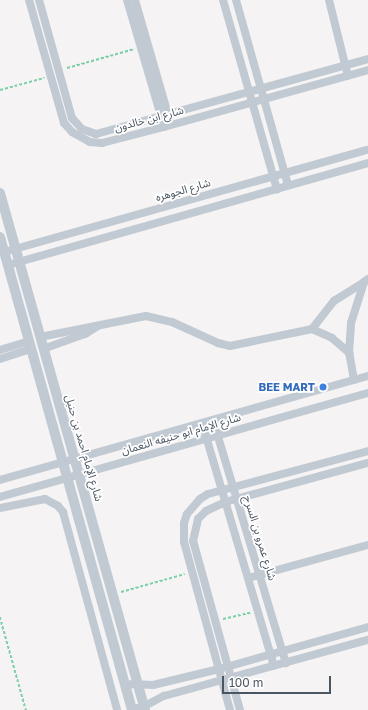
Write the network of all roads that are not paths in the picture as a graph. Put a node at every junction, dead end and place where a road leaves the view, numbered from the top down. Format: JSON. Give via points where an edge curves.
{"nodes":[{"id":1,"x":29,"y":0,"type":"edge"},
{"id":2,"x":38,"y":0,"type":"edge"},
{"id":3,"x":127,"y":0,"type":"edge"},
{"id":4,"x":135,"y":0,"type":"edge"},
{"id":5,"x":223,"y":0,"type":"edge"},
{"id":6,"x":236,"y":0,"type":"edge"},
{"id":7,"x":329,"y":0,"type":"edge"},
{"id":8,"x":143,"y":45,"type":"junction"},
{"id":9,"x":368,"y":59,"type":"edge"},
{"id":10,"x":347,"y":65,"type":"junction"},
{"id":11,"x":59,"y":70,"type":"junction"},
{"id":12,"x":368,"y":70,"type":"edge"},
{"id":13,"x":51,"y":74,"type":"junction"},
{"id":14,"x":351,"y":75,"type":"junction"},
{"id":15,"x":260,"y":89,"type":"junction"},
{"id":16,"x":249,"y":92,"type":"junction"},
{"id":17,"x":264,"y":100,"type":"junction"},
{"id":18,"x":252,"y":103,"type":"junction"},
{"id":19,"x":164,"y":116,"type":"junction"},
{"id":20,"x":167,"y":126,"type":"junction"},
{"id":21,"x":368,"y":150,"type":"edge"},
{"id":22,"x":368,"y":163,"type":"edge"},
{"id":23,"x":285,"y":173,"type":"junction"},
{"id":24,"x":274,"y":176,"type":"junction"},
{"id":25,"x":288,"y":185,"type":"junction"},
{"id":26,"x":277,"y":189,"type":"junction"},
{"id":27,"x":0,"y":193,"type":"edge"},
{"id":28,"x":0,"y":237,"type":"edge"},
{"id":29,"x":15,"y":249,"type":"junction"},
{"id":30,"x":4,"y":252,"type":"junction"},
{"id":31,"x":19,"y":262,"type":"junction"},
{"id":32,"x":8,"y":265,"type":"junction"},
{"id":33,"x":366,"y":280,"type":"edge"},
{"id":34,"x":99,"y":325,"type":"junction"},
{"id":35,"x":312,"y":329,"type":"junction"},
{"id":36,"x":40,"y":337,"type":"junction"},
{"id":37,"x":30,"y":345,"type":"junction"},
{"id":38,"x":43,"y":349,"type":"junction"},
{"id":39,"x":0,"y":350,"type":"edge"},
{"id":40,"x":349,"y":354,"type":"junction"},
{"id":41,"x":0,"y":359,"type":"edge"},
{"id":42,"x":368,"y":376,"type":"edge"},
{"id":43,"x":354,"y":380,"type":"junction"},
{"id":44,"x":368,"y":392,"type":"edge"},
{"id":45,"x":213,"y":420,"type":"junction"},
{"id":46,"x":202,"y":423,"type":"junction"},
{"id":47,"x":218,"y":435,"type":"junction"},
{"id":48,"x":206,"y":438,"type":"junction"},
{"id":49,"x":368,"y":451,"type":"edge"},
{"id":50,"x":76,"y":459,"type":"junction"},
{"id":51,"x":63,"y":463,"type":"junction"},
{"id":52,"x":368,"y":463,"type":"edge"},
{"id":53,"x":80,"y":474,"type":"junction"},
{"id":54,"x":67,"y":478,"type":"junction"},
{"id":55,"x":0,"y":480,"type":"edge"},
{"id":56,"x":233,"y":487,"type":"junction"},
{"id":57,"x":222,"y":490,"type":"junction"},
{"id":58,"x":0,"y":497,"type":"edge"},
{"id":59,"x":237,"y":499,"type":"junction"},
{"id":60,"x":225,"y":502,"type":"junction"},
{"id":61,"x":0,"y":508,"type":"edge"},
{"id":62,"x":368,"y":545,"type":"edge"},
{"id":63,"x":260,"y":575,"type":"junction"},
{"id":64,"x":248,"y":578,"type":"junction"},
{"id":65,"x":368,"y":628,"type":"edge"},
{"id":66,"x":368,"y":640,"type":"edge"},
{"id":67,"x":282,"y":651,"type":"junction"},
{"id":68,"x":271,"y":654,"type":"junction"},
{"id":69,"x":286,"y":663,"type":"junction"},
{"id":70,"x":274,"y":666,"type":"junction"},
{"id":71,"x":228,"y":667,"type":"junction"},
{"id":72,"x":219,"y":669,"type":"junction"},
{"id":73,"x":232,"y":678,"type":"junction"},
{"id":74,"x":222,"y":681,"type":"junction"},
{"id":75,"x":139,"y":684,"type":"junction"},
{"id":76,"x":126,"y":688,"type":"junction"},
{"id":77,"x":145,"y":708,"type":"edge"},
{"id":78,"x":132,"y":709,"type":"edge"},
{"id":79,"x":117,"y":710,"type":"edge"},
{"id":80,"x":230,"y":710,"type":"edge"},
{"id":81,"x":240,"y":710,"type":"edge"}],
"edges":[{"from":1,"to":13,"type":"street","name":"شارع ابن خالدون"},
{"from":2,"to":11,"type":"street","name":"شارع ابن خالدون"},
{"from":3,"to":8,"type":"street"},
{"from":4,"to":8,"type":"street"},
{"from":5,"to":16,"type":"street"},
{"from":6,"to":15,"type":"street"},
{"from":7,"to":10,"type":"street"},
{"from":8,"to":19,"type":"street"},
{"from":9,"to":10,"type":"street","name":"شارع ابن خالدون"},
{"from":10,"to":14,"type":"street","via":[[345,72]]},
{"from":10,"to":15,"type":"street","name":"شارع ابن خالدون"},
{"from":11,"to":13,"type":"street"},
{"from":11,"to":19,"type":"street","name":"شارع ابن خالدون","via":[[72,118],[88,132],[103,133]]},
{"from":12,"to":14,"type":"street","name":"شارع ابن خالدون"},
{"from":13,"to":20,"type":"street","name":"شارع ابن خالدون","via":[[64,123],[80,138],[102,143]]},
{"from":14,"to":17,"type":"street","name":"شارع ابن خالدون"},
{"from":15,"to":16,"type":"street","name":"شارع ابن خالدون"},
{"from":15,"to":17,"type":"street"},
{"from":16,"to":18,"type":"street"},
{"from":16,"to":19,"type":"street","name":"شارع ابن خالدون"},
{"from":17,"to":18,"type":"street","name":"شارع ابن خالدون"},
{"from":17,"to":23,"type":"street"},
{"from":18,"to":20,"type":"street","name":"شارع ابن خالدون"},
{"from":18,"to":24,"type":"street"},
{"from":19,"to":20,"type":"street"},
{"from":21,"to":23,"type":"street","name":"شارع الجوهره"},
{"from":22,"to":25,"type":"street"},
{"from":23,"to":24,"type":"street","name":"شارع الجوهره"},
{"from":23,"to":25,"type":"street"},
{"from":24,"to":26,"type":"street"},
{"from":24,"to":29,"type":"street","name":"شارع الجوهره"},
{"from":25,"to":26,"type":"street"},
{"from":26,"to":31,"type":"street"},
{"from":27,"to":29,"type":"street","name":"شارع الإمام احمد بن حنبل"},
{"from":28,"to":30,"type":"street"},
{"from":29,"to":30,"type":"street","name":"شارع الجوهره"},
{"from":29,"to":31,"type":"street","name":"شارع الإمام احمد بن حنبل"},
{"from":30,"to":32,"type":"street"},
{"from":31,"to":32,"type":"street"},
{"from":31,"to":36,"type":"street","name":"شارع الإمام احمد بن حنبل"},
{"from":32,"to":37,"type":"street"},
{"from":33,"to":35,"type":"street","via":[[334,301]]},
{"from":33,"to":40,"type":"street","via":[[351,323]]},
{"from":34,"to":35,"type":"street","via":[[132,317],[159,318],[230,346]]},
{"from":34,"to":36,"type":"street"},
{"from":34,"to":38,"type":"street","via":[[85,334]]},
{"from":35,"to":40,"type":"street","via":[[332,338]]},
{"from":36,"to":38,"type":"street","name":"شارع الإمام احمد بن حنبل"},
{"from":37,"to":39,"type":"street"},
{"from":37,"to":41,"type":"street"},
{"from":37,"to":51,"type":"street"},
{"from":38,"to":50,"type":"street","name":"شارع الإمام احمد بن حنبل"},
{"from":40,"to":43,"type":"street"},
{"from":42,"to":43,"type":"street","name":"شارع الإمام ابو حنيفه النعمان"},
{"from":43,"to":45,"type":"street","name":"شارع الإمام ابو حنيفه النعمان"},
{"from":44,"to":47,"type":"street","name":"شارع الإمام ابو حنيفه النعمان"},
{"from":45,"to":46,"type":"street","name":"شارع الإمام ابو حنيفه النعمان"},
{"from":45,"to":47,"type":"street","name":"شارع عمرو بن السرح"},
{"from":46,"to":48,"type":"street","name":"شارع عمرو بن السرح"},
{"from":46,"to":50,"type":"street","name":"شارع الإمام ابو حنيفه النعمان"},
{"from":47,"to":48,"type":"street","name":"شارع الإمام ابو حنيفه النعمان"},
{"from":47,"to":56,"type":"street","name":"شارع عمرو بن السرح"},
{"from":48,"to":53,"type":"street","name":"شارع الإمام ابو حنيفه النعمان"},
{"from":48,"to":57,"type":"street","name":"شارع عمرو بن السرح"},
{"from":49,"to":56,"type":"street"},
{"from":50,"to":51,"type":"street","name":"شارع الإمام ابو حنيفه النعمان"},
{"from":50,"to":53,"type":"street","name":"شارع الإمام احمد بن حنبل"},
{"from":51,"to":54,"type":"street"},
{"from":51,"to":55,"type":"street","name":"شارع الإمام ابو حنيفه النعمان"},
{"from":52,"to":59,"type":"street"},
{"from":53,"to":54,"type":"street","name":"شارع الإمام ابو حنيفه النعمان"},
{"from":53,"to":75,"type":"street","name":"شارع الإمام احمد بن حنبل"},
{"from":54,"to":58,"type":"street","name":"شارع الإمام ابو حنيفه النعمان"},
{"from":54,"to":76,"type":"street"},
{"from":56,"to":57,"type":"street"},
{"from":56,"to":59,"type":"street","name":"شارع عمرو بن السرح"},
{"from":57,"to":60,"type":"street","name":"شارع عمرو بن السرح"},
{"from":57,"to":72,"type":"street","via":[[200,499],[186,518],[183,537]]},
{"from":59,"to":60,"type":"street"},
{"from":59,"to":63,"type":"street","name":"شارع عمرو بن السرح"},
{"from":60,"to":64,"type":"street","name":"شارع عمرو بن السرح"},
{"from":60,"to":71,"type":"street","via":[[206,511],[194,530],[193,541]]},
{"from":61,"to":79,"type":"street","via":[[45,499],[52,501],[63,512]]},
{"from":62,"to":63,"type":"street"},
{"from":63,"to":64,"type":"street"},
{"from":63,"to":67,"type":"street","name":"شارع عمرو بن السرح"},
{"from":64,"to":68,"type":"street","name":"شارع عمرو بن السرح"},
{"from":65,"to":67,"type":"street"},
{"from":66,"to":69,"type":"street"},
{"from":67,"to":68,"type":"street"},
{"from":67,"to":69,"type":"street","name":"شارع عمرو بن السرح"},
{"from":68,"to":70,"type":"street","name":"شارع عمرو بن السرح"},
{"from":68,"to":71,"type":"street"},
{"from":69,"to":70,"type":"street"},
{"from":70,"to":73,"type":"street"},
{"from":71,"to":72,"type":"street"},
{"from":71,"to":73,"type":"street"},
{"from":72,"to":74,"type":"street"},
{"from":72,"to":75,"type":"street","via":[[153,685]]},
{"from":73,"to":74,"type":"street"},
{"from":73,"to":81,"type":"street"},
{"from":74,"to":77,"type":"street","via":[[159,697]]},
{"from":74,"to":80,"type":"street"},
{"from":75,"to":76,"type":"street","via":[[132,684]]},
{"from":75,"to":77,"type":"street","name":"شارع الإمام احمد بن حنبل"},
{"from":76,"to":78,"type":"street"},
{"from":77,"to":78,"type":"street"}]}
